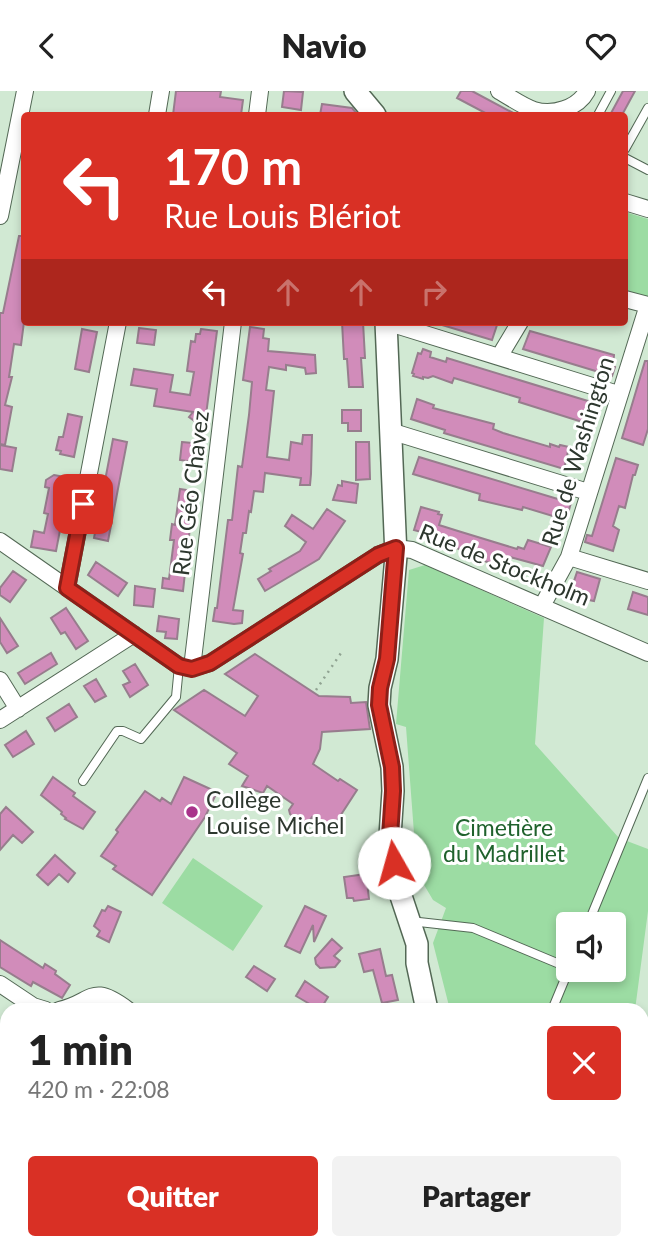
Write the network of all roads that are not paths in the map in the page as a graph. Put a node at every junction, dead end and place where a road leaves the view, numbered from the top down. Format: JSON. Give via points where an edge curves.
{"nodes":[{"id":1,"x":24,"y":91,"type":"edge"},
{"id":2,"x":161,"y":91,"type":"edge"},
{"id":3,"x":260,"y":91,"type":"edge"},
{"id":4,"x":355,"y":91,"type":"edge"},
{"id":5,"x":499,"y":91,"type":"edge"},
{"id":6,"x":587,"y":91,"type":"edge"},
{"id":7,"x":611,"y":91,"type":"edge"},
{"id":8,"x":648,"y":108,"type":"edge"},
{"id":9,"x":158,"y":112,"type":"edge"},
{"id":10,"x":257,"y":112,"type":"edge"},
{"id":11,"x":372,"y":112,"type":"edge"},
{"id":12,"x":600,"y":112,"type":"edge"},
{"id":13,"x":628,"y":144,"type":"edge"},
{"id":14,"x":628,"y":159,"type":"edge"},
{"id":15,"x":648,"y":170,"type":"edge"},
{"id":16,"x":628,"y":203,"type":"edge"},
{"id":17,"x":648,"y":209,"type":"edge"},
{"id":18,"x":0,"y":216,"type":"edge"},
{"id":19,"x":628,"y":300,"type":"edge"},
{"id":20,"x":648,"y":305,"type":"edge"},
{"id":21,"x":117,"y":326,"type":"edge"},
{"id":22,"x":232,"y":326,"type":"edge"},
{"id":23,"x":386,"y":326,"type":"edge"},
{"id":24,"x":399,"y":326,"type":"edge"},
{"id":25,"x":518,"y":326,"type":"edge"},
{"id":26,"x":499,"y":357,"type":"junction"},
{"id":27,"x":618,"y":394,"type":"junction"},
{"id":28,"x":390,"y":431,"type":"junction"},
{"id":29,"x":588,"y":492,"type":"junction"},
{"id":30,"x":0,"y":541,"type":"edge"},
{"id":31,"x":396,"y":548,"type":"junction"},
{"id":32,"x":569,"y":557,"type":"junction"},
{"id":33,"x":648,"y":581,"type":"edge"},
{"id":34,"x":67,"y":588,"type":"junction"},
{"id":35,"x":542,"y":606,"type":"junction"},
{"id":36,"x":134,"y":635,"type":"junction"},
{"id":37,"x":648,"y":653,"type":"edge"},
{"id":38,"x":186,"y":667,"type":"junction"},
{"id":39,"x":0,"y":680,"type":"edge"},
{"id":40,"x":18,"y":709,"type":"junction"},
{"id":41,"x":0,"y":720,"type":"edge"},
{"id":42,"x":648,"y":778,"type":"edge"},
{"id":43,"x":83,"y":781,"type":"dead end"},
{"id":44,"x":593,"y":912,"type":"edge"},
{"id":45,"x":412,"y":924,"type":"junction"},
{"id":46,"x":556,"y":964,"type":"edge"},
{"id":47,"x":564,"y":982,"type":"edge"},
{"id":48,"x":0,"y":984,"type":"edge"},
{"id":49,"x":29,"y":1003,"type":"edge"},
{"id":50,"x":76,"y":1003,"type":"edge"},
{"id":51,"x":115,"y":1003,"type":"edge"},
{"id":52,"x":426,"y":1003,"type":"edge"},
{"id":53,"x":555,"y":1003,"type":"edge"}],
"edges":[{"from":1,"to":18,"type":"street"},
{"from":2,"to":9,"type":"street"},
{"from":3,"to":10,"type":"street"},
{"from":4,"to":11,"type":"street"},
{"from":5,"to":6,"type":"street","via":[[534,110],[558,111],[582,101]]},
{"from":7,"to":12,"type":"lane"},
{"from":8,"to":13,"type":"lane"},
{"from":14,"to":15,"type":"lane"},
{"from":16,"to":17,"type":"street"},
{"from":19,"to":20,"type":"street"},
{"from":20,"to":27,"type":"street","name":"Rue de Washington"},
{"from":21,"to":34,"type":"street"},
{"from":22,"to":38,"type":"street","name":"Rue Géo Chavez"},
{"from":23,"to":28,"type":"street","name":"Rue de Stockholm"},
{"from":24,"to":26,"type":"street"},
{"from":25,"to":26,"type":"street"},
{"from":26,"to":27,"type":"street"},
{"from":27,"to":29,"type":"street","name":"Rue de Washington"},
{"from":28,"to":29,"type":"street"},
{"from":28,"to":31,"type":"street","name":"Rue de Stockholm"},
{"from":29,"to":32,"type":"street","name":"Rue de Washington"},
{"from":30,"to":34,"type":"street"},
{"from":31,"to":35,"type":"street","name":"Rue de Stockholm","via":[[412,550]]},
{"from":31,"to":38,"type":"street","via":[[378,555],[210,663]]},
{"from":31,"to":45,"type":"street","via":[[379,705],[392,767],[390,836],[399,890]]},
{"from":32,"to":33,"type":"street"},
{"from":32,"to":35,"type":"street","name":"Rue de Washington"},
{"from":34,"to":36,"type":"street"},
{"from":35,"to":37,"type":"street","name":"Rue de Stockholm"},
{"from":36,"to":38,"type":"street"},
{"from":36,"to":40,"type":"street"},
{"from":38,"to":43,"type":"lane","via":[[176,697],[141,739],[117,731]]},
{"from":39,"to":40,"type":"street"},
{"from":40,"to":41,"type":"street"},
{"from":42,"to":44,"type":"lane"},
{"from":45,"to":46,"type":"lane","via":[[473,929]]},
{"from":45,"to":52,"type":"street"},
{"from":47,"to":53,"type":"lane"},
{"from":48,"to":49,"type":"street"},
{"from":50,"to":51,"type":"street","via":[[100,995]]}]}
